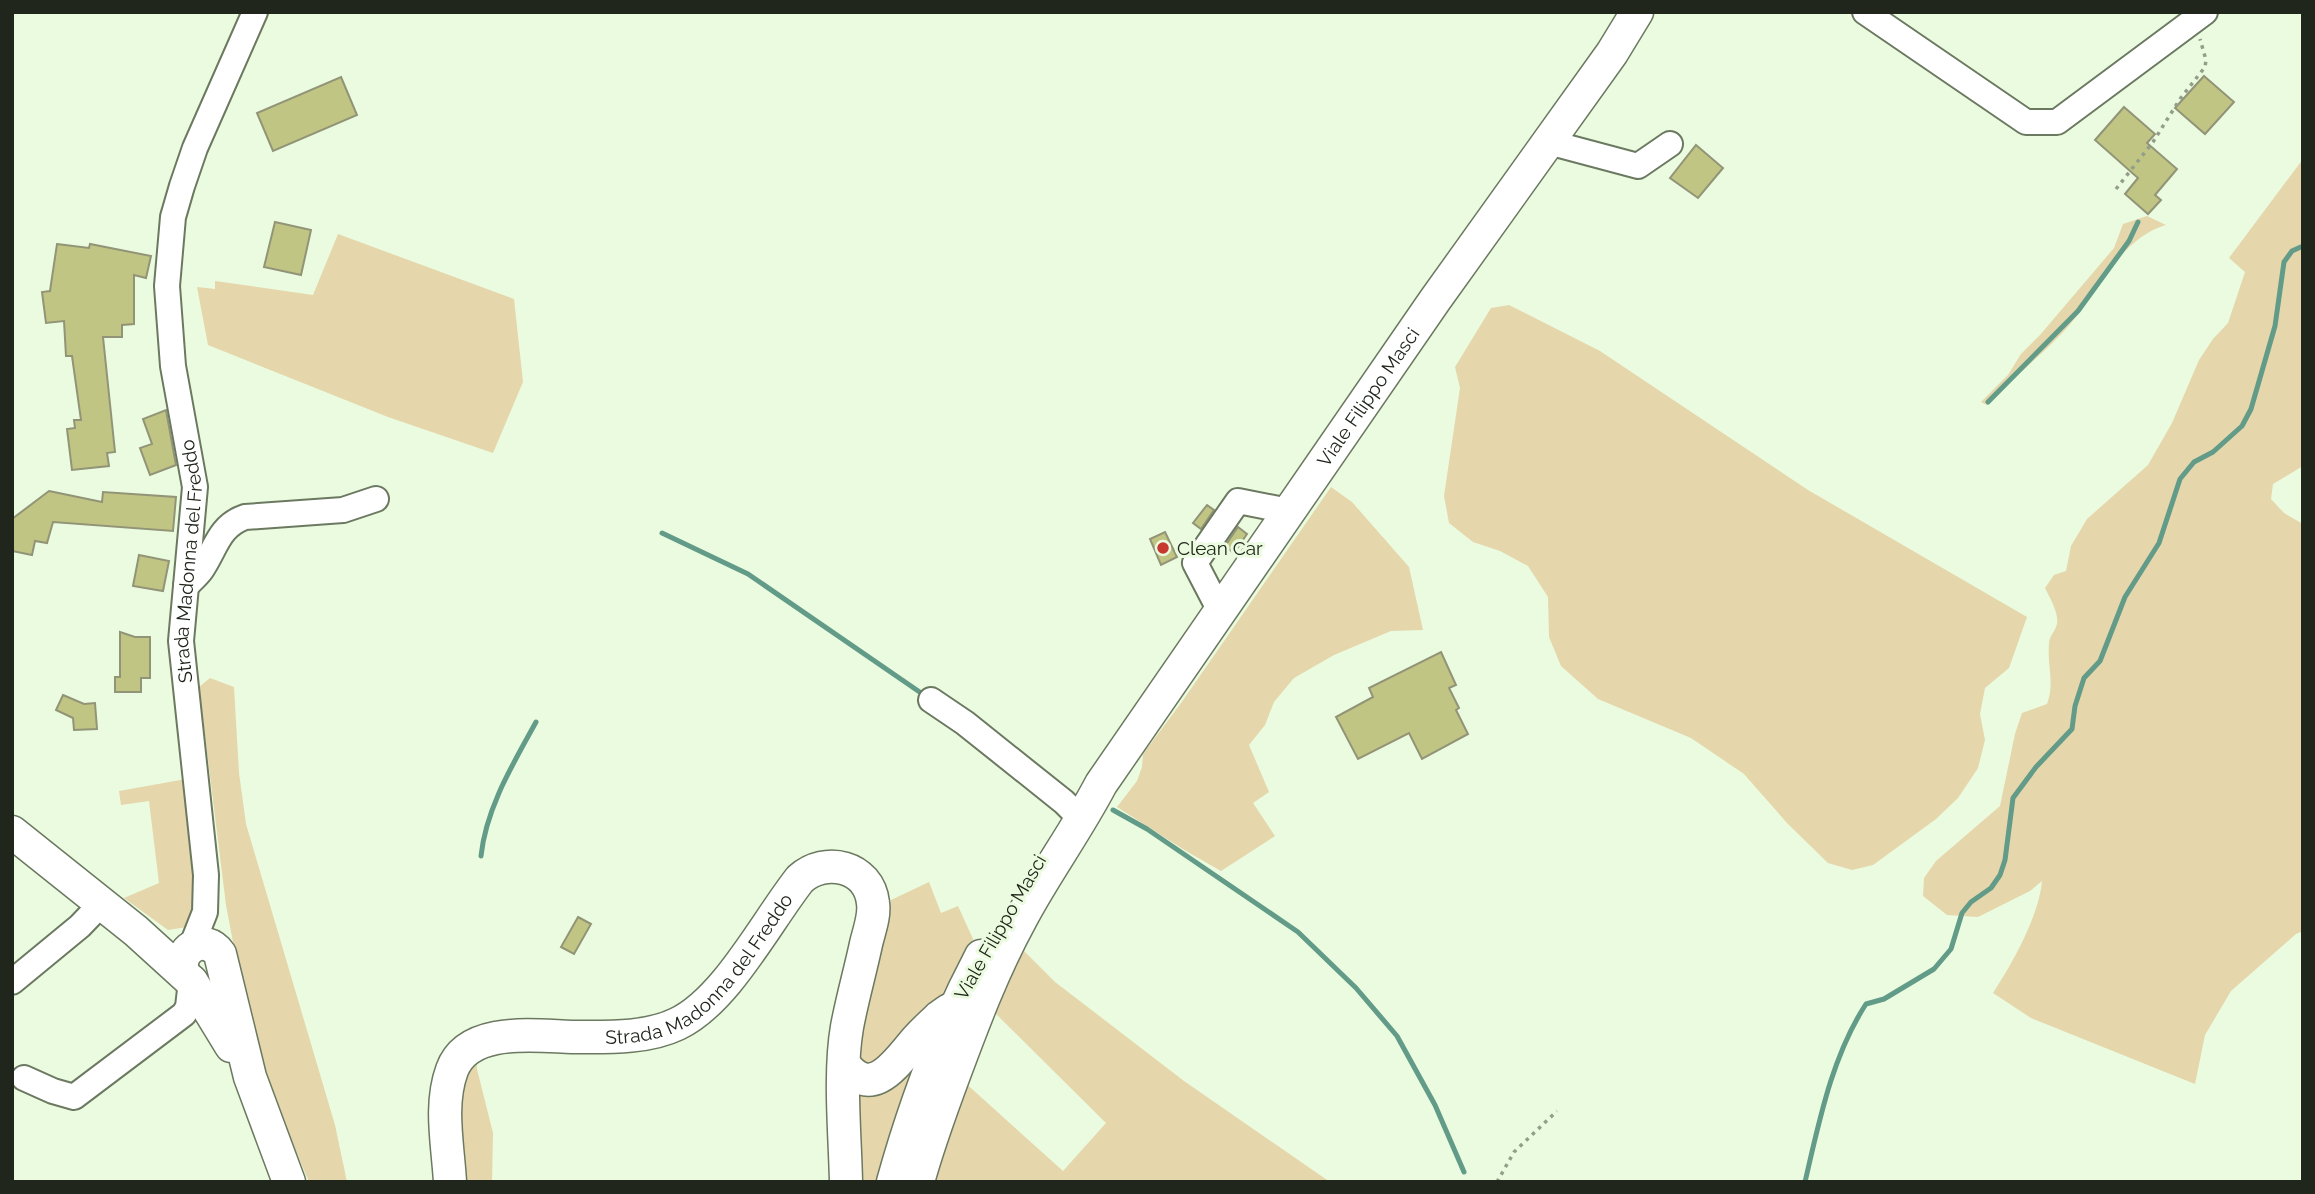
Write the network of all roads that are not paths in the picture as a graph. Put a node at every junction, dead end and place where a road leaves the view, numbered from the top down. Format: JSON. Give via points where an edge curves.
{"nodes":[{"id":1,"x":255,"y":12,"type":"edge"},
{"id":2,"x":1637,"y":12,"type":"edge"},
{"id":3,"x":1865,"y":12,"type":"edge"},
{"id":4,"x":2200,"y":16,"type":"edge"},
{"id":5,"x":1548,"y":142,"type":"junction"},
{"id":6,"x":1670,"y":144,"type":"dead end"},
{"id":7,"x":376,"y":499,"type":"dead end"},
{"id":8,"x":1289,"y":511,"type":"junction"},
{"id":9,"x":186,"y":586,"type":"junction"},
{"id":10,"x":1220,"y":611,"type":"junction"},
{"id":11,"x":931,"y":700,"type":"dead end"},
{"id":12,"x":1079,"y":817,"type":"junction"},
{"id":13,"x":12,"y":832,"type":"edge"},
{"id":14,"x":101,"y":904,"type":"junction"},
{"id":15,"x":198,"y":965,"type":"junction"},
{"id":16,"x":996,"y":969,"type":"junction"},
{"id":17,"x":12,"y":982,"type":"edge"},
{"id":18,"x":954,"y":1007,"type":"junction"},
{"id":19,"x":844,"y":1064,"type":"junction"},
{"id":20,"x":24,"y":1078,"type":"dead end"},
{"id":21,"x":289,"y":1182,"type":"edge"},
{"id":22,"x":450,"y":1182,"type":"edge"},
{"id":23,"x":846,"y":1182,"type":"edge"},
{"id":24,"x":893,"y":1182,"type":"edge"},
{"id":25,"x":918,"y":1182,"type":"edge"}],
"edges":[{"from":1,"to":9,"type":"street","name":"Strada Madonna del Freddo","via":[[195,148],[173,217],[169,248],[173,366],[195,487]]},
{"from":2,"to":5,"type":"main road","name":"Viale Filippo Masci"},
{"from":3,"to":4,"type":"street","via":[[2026,122],[2057,122]]},
{"from":5,"to":6,"type":"street","via":[[1638,166]]},
{"from":5,"to":8,"type":"main road","name":"Viale Filippo Masci"},
{"from":7,"to":9,"type":"street","via":[[343,510],[233,521]]},
{"from":8,"to":10,"type":"main road","name":"Viale Filippo Masci"},
{"from":8,"to":10,"type":"street","via":[[1238,501],[1195,563]]},
{"from":9,"to":15,"type":"street","name":"Strada Madonna del Freddo","via":[[181,641],[206,875],[215,909]]},
{"from":10,"to":12,"type":"main road","name":"Viale Filippo Masci"},
{"from":11,"to":12,"type":"street"},
{"from":12,"to":16,"type":"main road","name":"Viale Filippo Masci"},
{"from":12,"to":18,"type":"main road","name":"Viale Filippo Masci","via":[[1043,852],[1007,907]]},
{"from":13,"to":14,"type":"main road"},
{"from":14,"to":15,"type":"main road","via":[[136,931],[171,946]]},
{"from":14,"to":17,"type":"street"},
{"from":15,"to":20,"type":"street","via":[[184,1014],[74,1097]]},
{"from":15,"to":21,"type":"main road","name":"Strada Madonna del Freddo","via":[[221,1007]]},
{"from":16,"to":18,"type":"main road","name":"Viale Filippo Masci"},
{"from":16,"to":25,"type":"main road","name":"Viale Filippo Masci"},
{"from":18,"to":19,"type":"main road","via":[[884,1076],[860,1078]]},
{"from":18,"to":24,"type":"main road","name":"Viale Filippo Masci","via":[[915,1108]]},
{"from":19,"to":22,"type":"main road","name":"Strada Madonna del Freddo","via":[[846,1029],[873,901],[856,874],[824,866],[800,879],[744,960],[697,1013],[674,1026],[616,1036],[495,1038],[460,1056],[452,1069],[446,1101]]},
{"from":19,"to":23,"type":"main road","name":"Strada Madonna del Freddo"}]}
